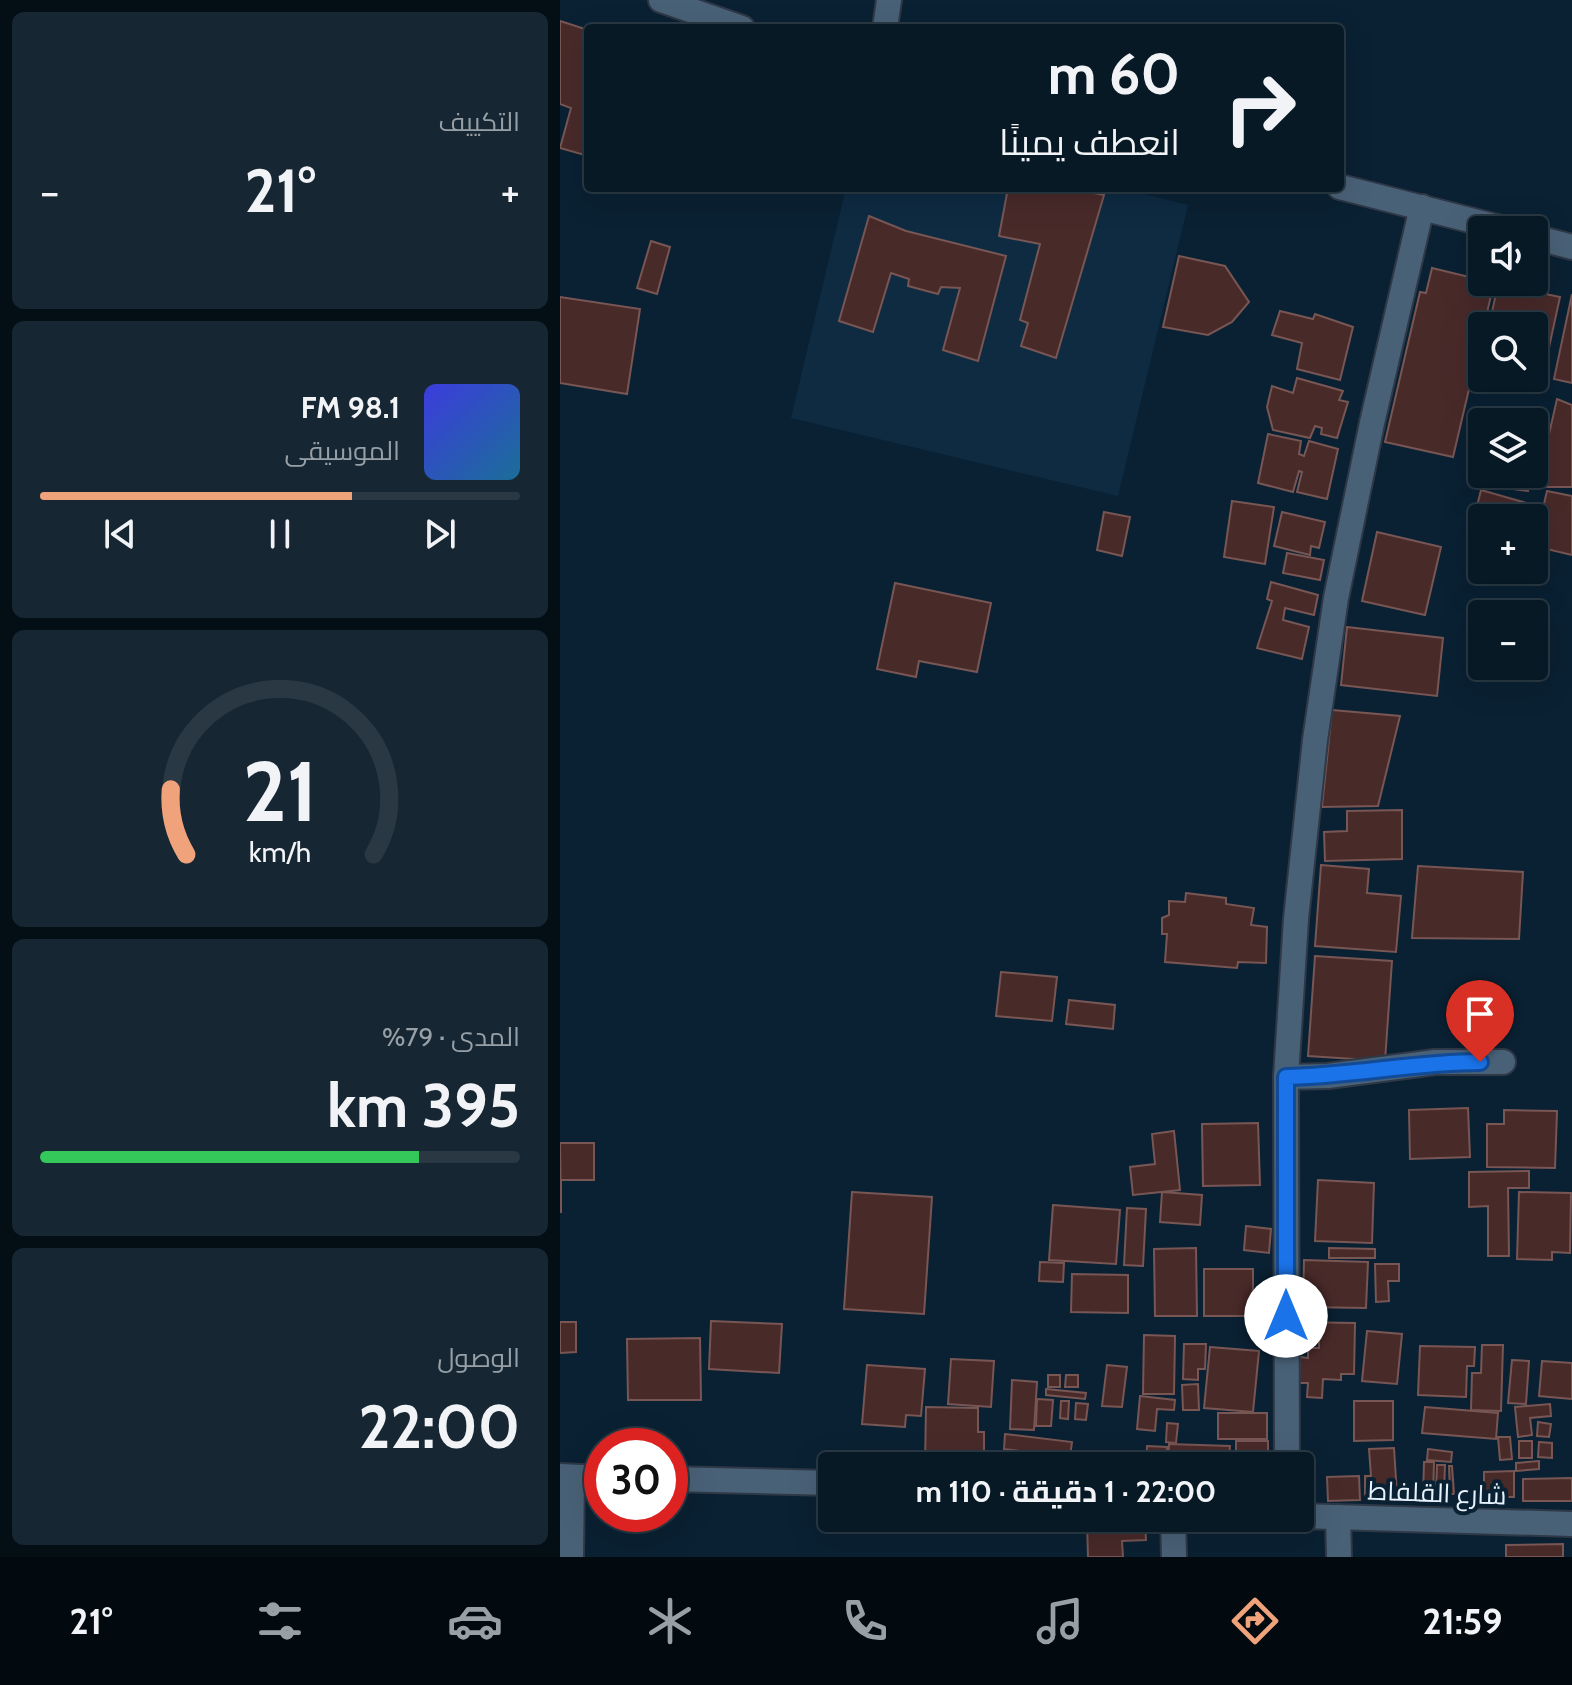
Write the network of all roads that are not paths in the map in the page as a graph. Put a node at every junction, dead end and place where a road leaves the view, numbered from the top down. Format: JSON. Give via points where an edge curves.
{"nodes":[{"id":1,"x":661,"y":0,"type":"edge"},
{"id":2,"x":889,"y":0,"type":"edge"},
{"id":3,"x":730,"y":24,"type":"edge"},
{"id":4,"x":886,"y":24,"type":"edge"},
{"id":5,"x":1344,"y":188,"type":"edge"},
{"id":6,"x":1422,"y":207,"type":"junction"},
{"id":7,"x":1468,"y":219,"type":"edge"},
{"id":8,"x":1548,"y":241,"type":"edge"},
{"id":9,"x":1572,"y":247,"type":"edge"},
{"id":10,"x":1503,"y":1062,"type":"dead end"},
{"id":11,"x":1286,"y":1077,"type":"junction"},
{"id":12,"x":1287,"y":1452,"type":"edge"},
{"id":13,"x":566,"y":1477,"type":"edge"},
{"id":14,"x":688,"y":1479,"type":"edge"},
{"id":15,"x":818,"y":1483,"type":"edge"},
{"id":16,"x":1314,"y":1516,"type":"edge"},
{"id":17,"x":1338,"y":1517,"type":"junction"},
{"id":18,"x":1572,"y":1524,"type":"edge"},
{"id":19,"x":1173,"y":1532,"type":"edge"},
{"id":20,"x":571,"y":1557,"type":"edge"},
{"id":21,"x":1174,"y":1557,"type":"edge"},
{"id":22,"x":1339,"y":1557,"type":"edge"}],
"edges":[{"from":1,"to":3,"type":"street"},
{"from":2,"to":4,"type":"street"},
{"from":5,"to":6,"type":"street"},
{"from":6,"to":7,"type":"street"},
{"from":6,"to":11,"type":"street","via":[[1336,598],[1313,755]]},
{"from":8,"to":9,"type":"street"},
{"from":10,"to":11,"type":"street","via":[[1435,1062]]},
{"from":11,"to":12,"type":"street"},
{"from":13,"to":20,"type":"street"},
{"from":14,"to":15,"type":"street"},
{"from":16,"to":17,"type":"street","name":"شارع القلفاط"},
{"from":17,"to":18,"type":"street","name":"شارع القلفاط"},
{"from":17,"to":22,"type":"street"},
{"from":19,"to":21,"type":"street"}]}
